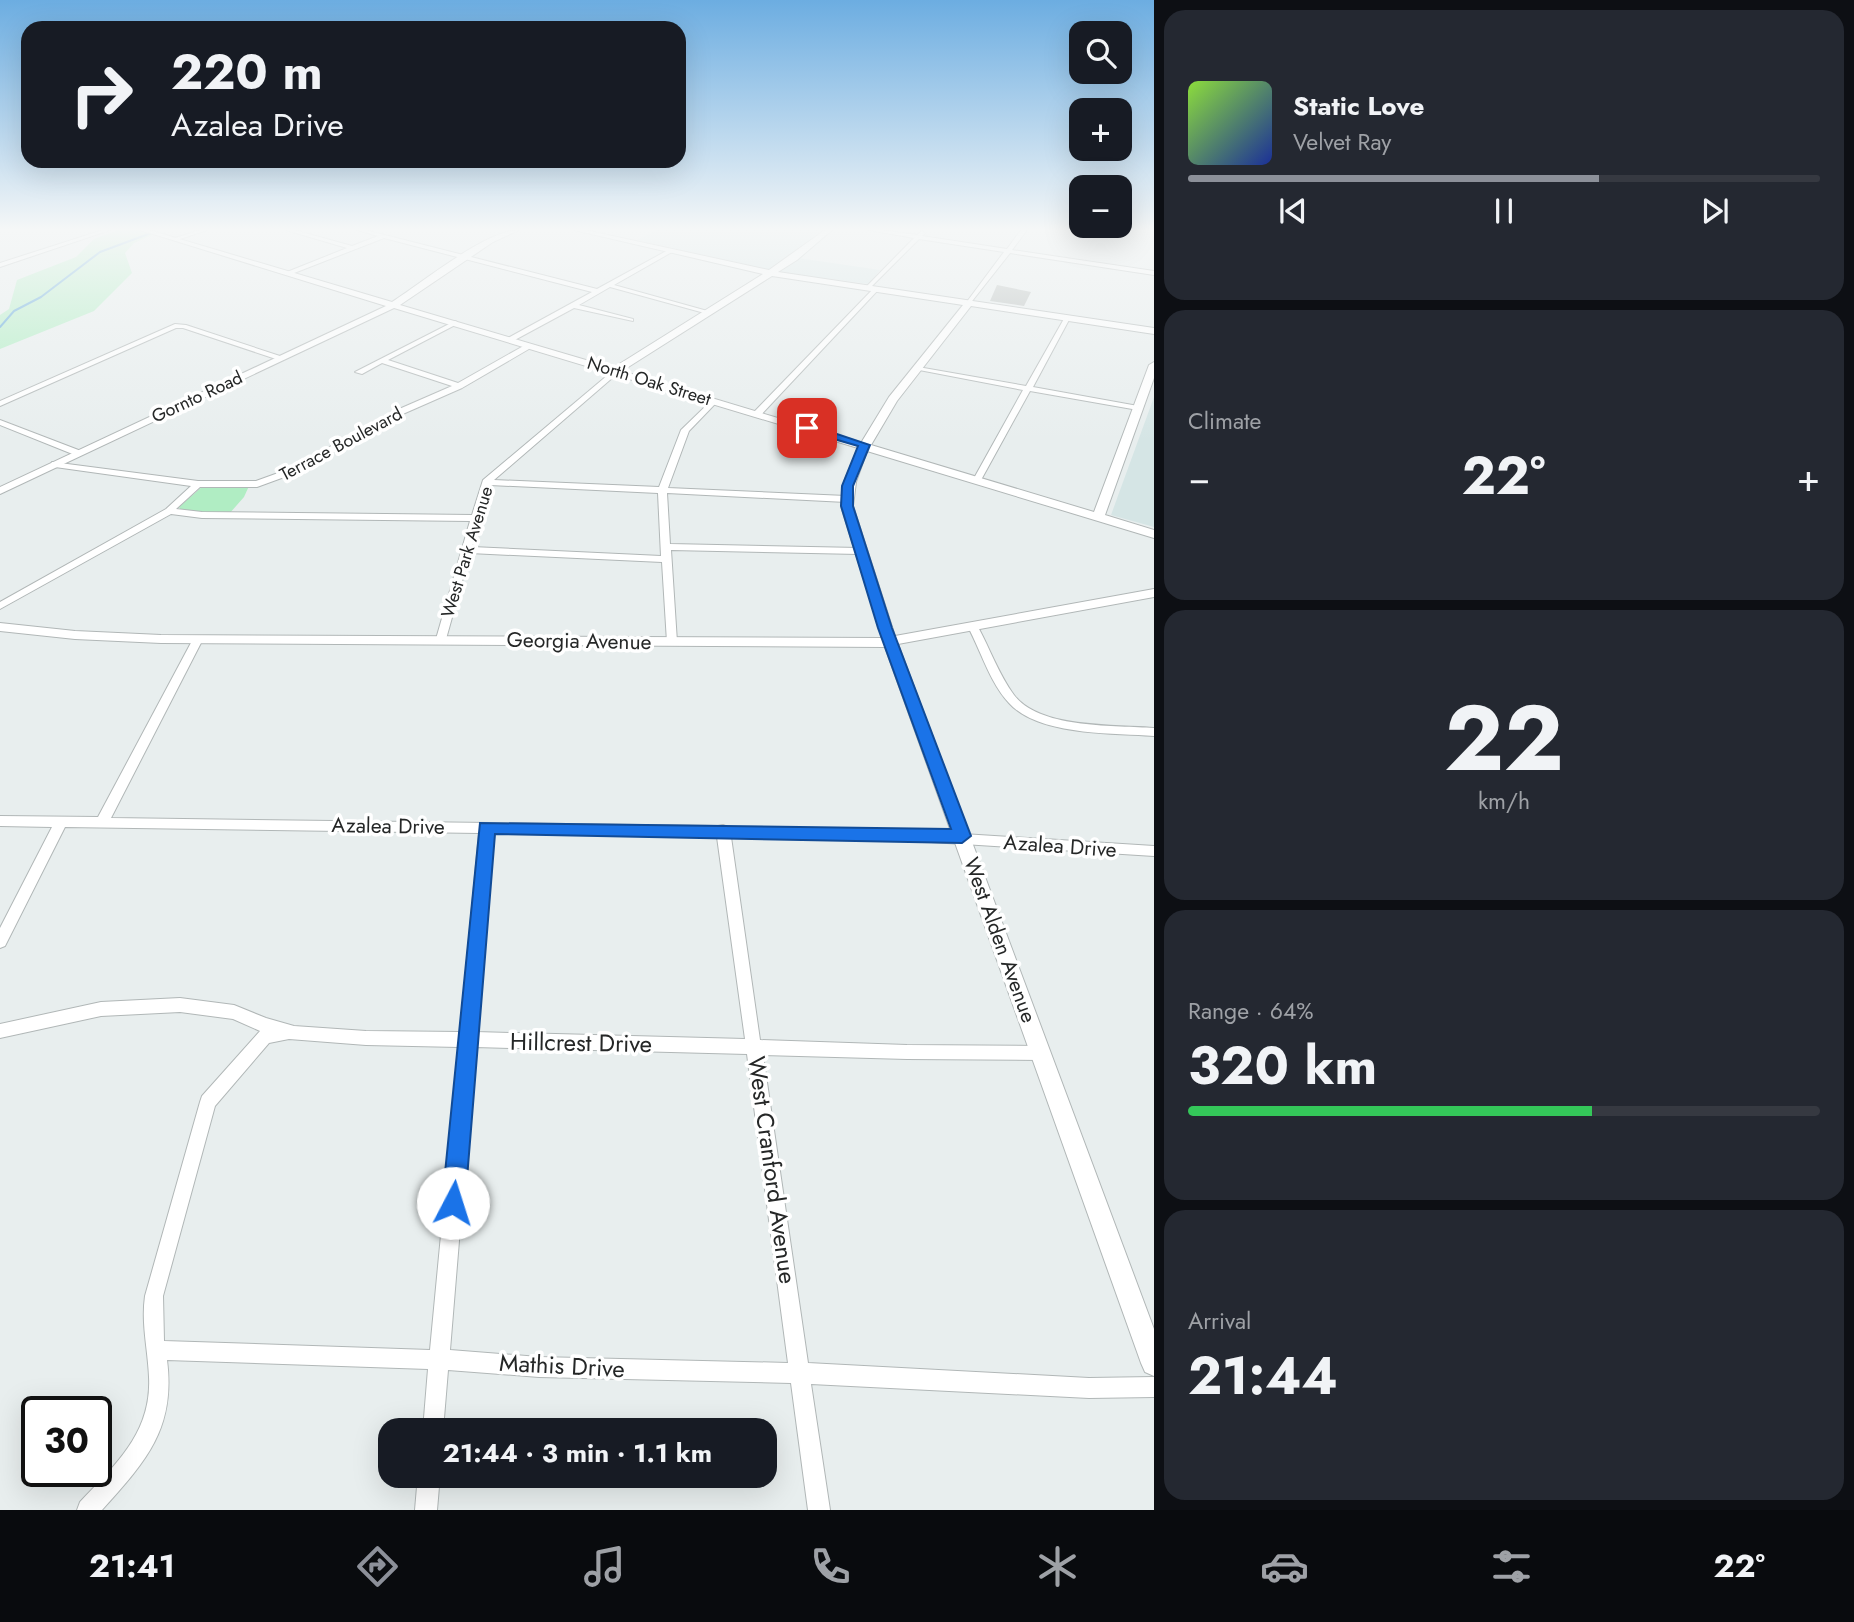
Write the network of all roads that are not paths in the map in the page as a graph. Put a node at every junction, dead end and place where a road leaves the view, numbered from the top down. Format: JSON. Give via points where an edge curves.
{"nodes":[{"id":1,"x":379,"y":300,"type":"edge"},
{"id":2,"x":402,"y":300,"type":"edge"},
{"id":3,"x":579,"y":300,"type":"edge"},
{"id":4,"x":665,"y":300,"type":"edge"},
{"id":5,"x":726,"y":300,"type":"edge"},
{"id":6,"x":861,"y":300,"type":"edge"},
{"id":7,"x":953,"y":300,"type":"edge"},
{"id":8,"x":971,"y":300,"type":"edge"},
{"id":9,"x":969,"y":303,"type":"junction"},
{"id":10,"x":394,"y":305,"type":"junction"},
{"id":11,"x":571,"y":305,"type":"junction"},
{"id":12,"x":708,"y":312,"type":"junction"},
{"id":13,"x":1067,"y":317,"type":"junction"},
{"id":14,"x":631,"y":320,"type":"dead end"},
{"id":15,"x":455,"y":323,"type":"junction"},
{"id":16,"x":1154,"y":331,"type":"edge"},
{"id":17,"x":511,"y":340,"type":"junction"},
{"id":18,"x":530,"y":346,"type":"junction"},
{"id":19,"x":282,"y":358,"type":"junction"},
{"id":20,"x":381,"y":360,"type":"junction"},
{"id":21,"x":1154,"y":365,"type":"edge"},
{"id":22,"x":918,"y":369,"type":"junction"},
{"id":23,"x":615,"y":371,"type":"junction"},
{"id":24,"x":359,"y":372,"type":"dead end"},
{"id":25,"x":459,"y":386,"type":"junction"},
{"id":26,"x":1028,"y":387,"type":"junction"},
{"id":27,"x":713,"y":401,"type":"junction"},
{"id":28,"x":0,"y":404,"type":"edge"},
{"id":29,"x":1138,"y":408,"type":"junction"},
{"id":30,"x":757,"y":414,"type":"junction"},
{"id":31,"x":0,"y":422,"type":"edge"},
{"id":32,"x":864,"y":445,"type":"junction"},
{"id":33,"x":78,"y":453,"type":"junction"},
{"id":34,"x":55,"y":464,"type":"junction"},
{"id":35,"x":977,"y":480,"type":"junction"},
{"id":36,"x":486,"y":482,"type":"junction"},
{"id":37,"x":198,"y":484,"type":"junction"},
{"id":38,"x":0,"y":491,"type":"edge"},
{"id":39,"x":662,"y":491,"type":"junction"},
{"id":40,"x":846,"y":499,"type":"junction"},
{"id":41,"x":169,"y":510,"type":"junction"},
{"id":42,"x":1098,"y":517,"type":"junction"},
{"id":43,"x":474,"y":518,"type":"junction"},
{"id":44,"x":1154,"y":534,"type":"edge"},
{"id":45,"x":665,"y":547,"type":"junction"},
{"id":46,"x":466,"y":550,"type":"junction"},
{"id":47,"x":859,"y":551,"type":"junction"},
{"id":48,"x":665,"y":559,"type":"junction"},
{"id":49,"x":1154,"y":593,"type":"edge"},
{"id":50,"x":0,"y":606,"type":"edge"},
{"id":51,"x":0,"y":627,"type":"edge"},
{"id":52,"x":973,"y":628,"type":"junction"},
{"id":53,"x":198,"y":639,"type":"junction"},
{"id":54,"x":441,"y":639,"type":"junction"},
{"id":55,"x":891,"y":641,"type":"junction"},
{"id":56,"x":672,"y":642,"type":"junction"},
{"id":57,"x":1154,"y":732,"type":"edge"},
{"id":58,"x":0,"y":821,"type":"edge"},
{"id":59,"x":61,"y":822,"type":"junction"},
{"id":60,"x":102,"y":823,"type":"junction"},
{"id":61,"x":486,"y":828,"type":"junction"},
{"id":62,"x":723,"y":830,"type":"junction"},
{"id":63,"x":962,"y":836,"type":"junction"},
{"id":64,"x":1154,"y":851,"type":"edge"},
{"id":65,"x":0,"y":942,"type":"edge"},
{"id":66,"x":0,"y":1031,"type":"edge"},
{"id":67,"x":294,"y":1033,"type":"junction"},
{"id":68,"x":468,"y":1041,"type":"junction"},
{"id":69,"x":754,"y":1049,"type":"junction"},
{"id":70,"x":1042,"y":1053,"type":"junction"},
{"id":71,"x":155,"y":1350,"type":"junction"},
{"id":72,"x":438,"y":1359,"type":"junction"},
{"id":73,"x":1154,"y":1363,"type":"edge"},
{"id":74,"x":800,"y":1373,"type":"junction"},
{"id":75,"x":1154,"y":1387,"type":"edge"},
{"id":76,"x":434,"y":1418,"type":"edge"},
{"id":77,"x":428,"y":1488,"type":"edge"},
{"id":78,"x":88,"y":1510,"type":"edge"},
{"id":79,"x":426,"y":1510,"type":"edge"},
{"id":80,"x":819,"y":1510,"type":"edge"}],
"edges":[{"from":1,"to":10,"type":"street","name":"North Oak Street"},
{"from":2,"to":10,"type":"street","name":"Gornto Road"},
{"from":3,"to":11,"type":"street"},
{"from":4,"to":12,"type":"street"},
{"from":5,"to":12,"type":"street","name":"West Park Avenue"},
{"from":6,"to":30,"type":"street"},
{"from":7,"to":9,"type":"street"},
{"from":8,"to":9,"type":"street"},
{"from":9,"to":13,"type":"street"},
{"from":9,"to":22,"type":"street"},
{"from":10,"to":15,"type":"street","name":"North Oak Street"},
{"from":10,"to":19,"type":"street","name":"Gornto Road"},
{"from":11,"to":14,"type":"street"},
{"from":11,"to":17,"type":"street"},
{"from":12,"to":23,"type":"street","name":"West Park Avenue"},
{"from":13,"to":16,"type":"street"},
{"from":13,"to":26,"type":"street"},
{"from":15,"to":17,"type":"street","name":"North Oak Street"},
{"from":15,"to":20,"type":"street"},
{"from":17,"to":18,"type":"street","name":"North Oak Street"},
{"from":18,"to":23,"type":"street","name":"North Oak Street"},
{"from":18,"to":25,"type":"street","name":"Terrace Boulevard"},
{"from":19,"to":28,"type":"street","via":[[175,326]]},
{"from":19,"to":33,"type":"street","name":"Gornto Road"},
{"from":20,"to":24,"type":"street"},
{"from":20,"to":25,"type":"street"},
{"from":21,"to":29,"type":"street"},
{"from":22,"to":26,"type":"street"},
{"from":22,"to":32,"type":"street"},
{"from":23,"to":27,"type":"street","name":"North Oak Street"},
{"from":23,"to":36,"type":"street","name":"West Park Avenue"},
{"from":25,"to":37,"type":"street","name":"Terrace Boulevard","via":[[393,415],[276,479],[257,484]]},
{"from":26,"to":29,"type":"street"},
{"from":26,"to":35,"type":"street"},
{"from":27,"to":30,"type":"street","name":"North Oak Street"},
{"from":27,"to":39,"type":"street","via":[[685,430]]},
{"from":29,"to":42,"type":"street"},
{"from":30,"to":32,"type":"street","name":"North Oak Street"},
{"from":31,"to":33,"type":"street"},
{"from":32,"to":35,"type":"street","name":"North Oak Street"},
{"from":32,"to":40,"type":"street"},
{"from":33,"to":34,"type":"street","name":"Gornto Road"},
{"from":34,"to":37,"type":"street","name":"Terrace Boulevard"},
{"from":34,"to":38,"type":"street","name":"Gornto Road"},
{"from":35,"to":42,"type":"street","name":"North Oak Street"},
{"from":36,"to":39,"type":"street"},
{"from":36,"to":43,"type":"street","name":"West Park Avenue"},
{"from":37,"to":41,"type":"street"},
{"from":39,"to":40,"type":"street"},
{"from":39,"to":45,"type":"street"},
{"from":40,"to":47,"type":"street","name":"West Alden Avenue"},
{"from":41,"to":43,"type":"street"},
{"from":41,"to":50,"type":"street"},
{"from":42,"to":44,"type":"street","name":"North Oak Street"},
{"from":43,"to":46,"type":"street","name":"West Park Avenue"},
{"from":45,"to":47,"type":"street"},
{"from":45,"to":48,"type":"street"},
{"from":46,"to":48,"type":"street"},
{"from":46,"to":54,"type":"street","name":"West Park Avenue"},
{"from":47,"to":55,"type":"street","name":"West Alden Avenue"},
{"from":48,"to":56,"type":"street"},
{"from":49,"to":52,"type":"street","name":"Georgia Avenue"},
{"from":51,"to":53,"type":"street","name":"Georgia Avenue","via":[[101,637]]},
{"from":52,"to":55,"type":"street","name":"Georgia Avenue"},
{"from":52,"to":57,"type":"street","via":[[1011,700],[1022,710],[1058,722]]},
{"from":53,"to":54,"type":"street","name":"Georgia Avenue"},
{"from":53,"to":60,"type":"street"},
{"from":54,"to":56,"type":"street","name":"Georgia Avenue"},
{"from":55,"to":56,"type":"street","name":"Georgia Avenue"},
{"from":55,"to":63,"type":"street","name":"West Alden Avenue"},
{"from":58,"to":59,"type":"street","name":"Azalea Drive"},
{"from":59,"to":60,"type":"street","name":"Azalea Drive"},
{"from":59,"to":65,"type":"street"},
{"from":60,"to":61,"type":"street","name":"Azalea Drive"},
{"from":61,"to":62,"type":"street","name":"Azalea Drive"},
{"from":61,"to":68,"type":"street"},
{"from":62,"to":63,"type":"street","name":"Azalea Drive"},
{"from":62,"to":69,"type":"street","name":"West Cranford Avenue"},
{"from":63,"to":64,"type":"street","name":"Azalea Drive","via":[[1000,843]]},
{"from":63,"to":70,"type":"street","name":"West Alden Avenue"},
{"from":66,"to":67,"type":"street","name":"Hillcrest Drive","via":[[101,1010],[180,1005],[234,1012]]},
{"from":67,"to":68,"type":"street","name":"Hillcrest Drive"},
{"from":67,"to":71,"type":"street","via":[[265,1036],[208,1102],[154,1296]]},
{"from":68,"to":69,"type":"street","name":"Hillcrest Drive"},
{"from":68,"to":72,"type":"street"},
{"from":69,"to":70,"type":"street","name":"Hillcrest Drive"},
{"from":69,"to":74,"type":"street","name":"West Cranford Avenue"},
{"from":70,"to":73,"type":"street","name":"West Alden Avenue"},
{"from":71,"to":72,"type":"street","name":"Mathis Drive"},
{"from":71,"to":78,"type":"street","via":[[161,1402],[149,1439]]},
{"from":72,"to":74,"type":"street","name":"Mathis Drive","via":[[539,1367]]},
{"from":72,"to":76,"type":"street"},
{"from":74,"to":75,"type":"street","name":"Mathis Drive","via":[[1088,1388]]},
{"from":74,"to":80,"type":"street","name":"West Cranford Avenue"},
{"from":77,"to":79,"type":"street"}]}
